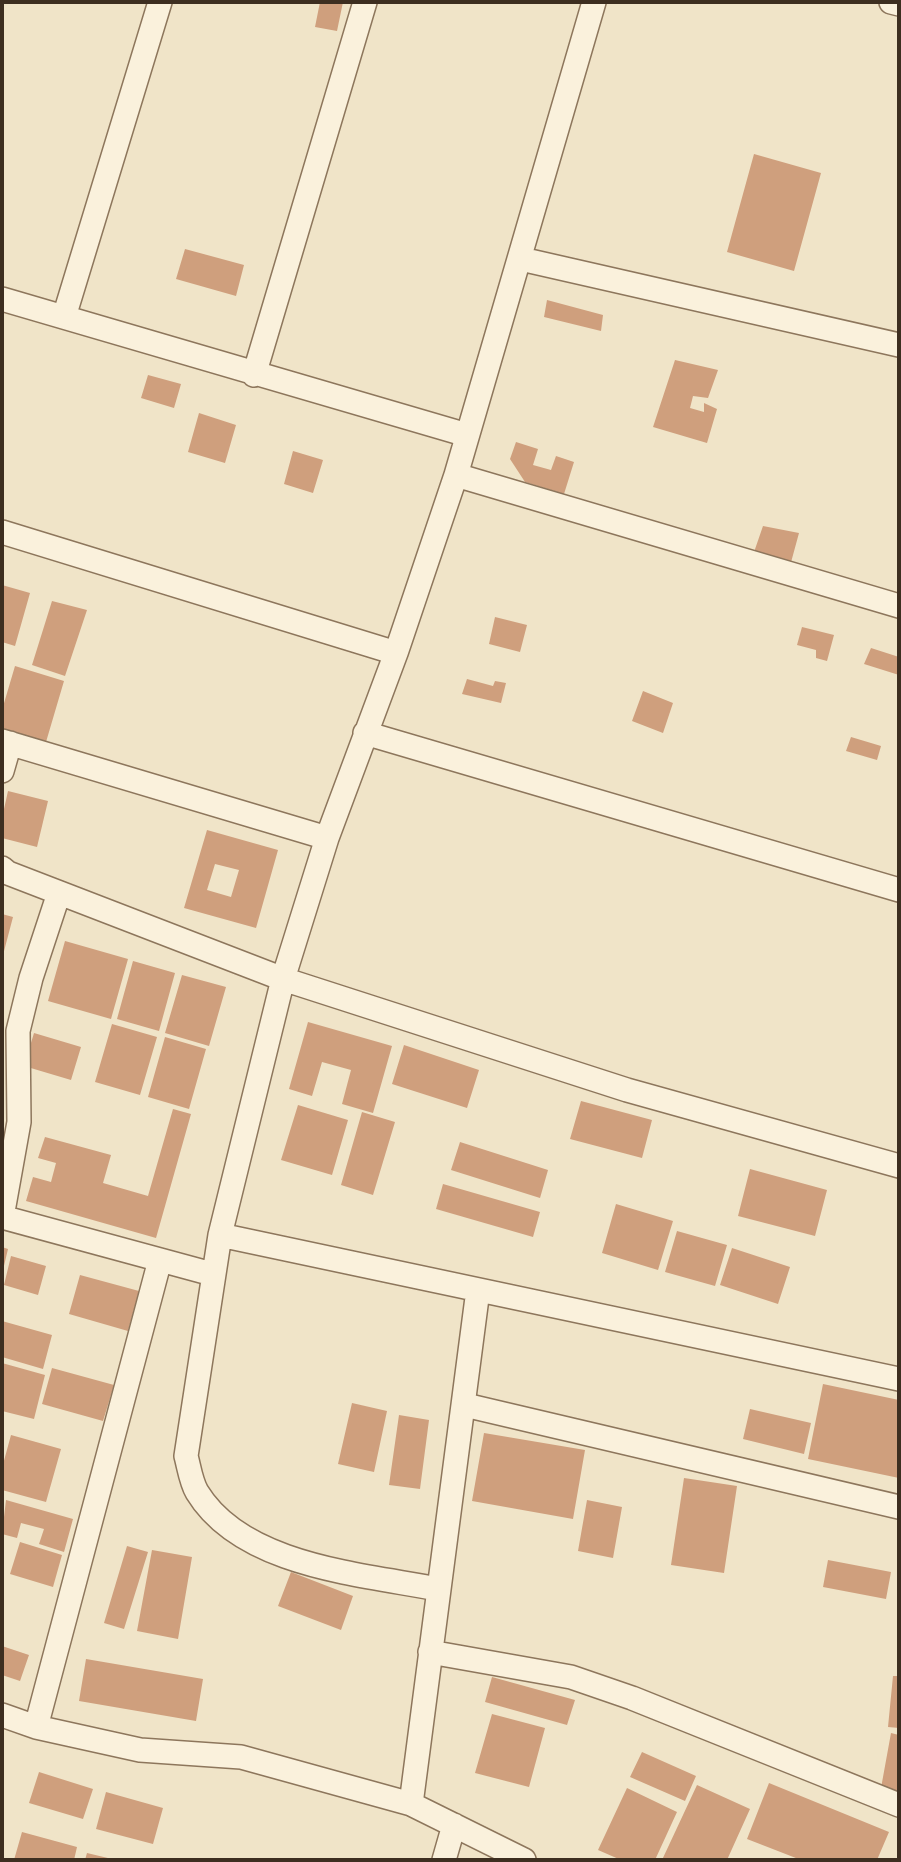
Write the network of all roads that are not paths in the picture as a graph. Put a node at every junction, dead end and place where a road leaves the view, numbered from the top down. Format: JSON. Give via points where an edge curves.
{"nodes":[{"id":1,"x":160,"y":2,"type":"edge"},
{"id":2,"x":365,"y":2,"type":"edge"},
{"id":3,"x":594,"y":2,"type":"edge"},
{"id":4,"x":891,"y":2,"type":"edge"},
{"id":5,"x":899,"y":4,"type":"edge"},
{"id":6,"x":521,"y":259,"type":"junction"},
{"id":7,"x":2,"y":299,"type":"edge"},
{"id":8,"x":64,"y":317,"type":"junction"},
{"id":9,"x":899,"y":345,"type":"edge"},
{"id":10,"x":254,"y":375,"type":"junction"},
{"id":11,"x":467,"y":435,"type":"junction"},
{"id":12,"x":456,"y":475,"type":"junction"},
{"id":13,"x":2,"y":532,"type":"edge"},
{"id":14,"x":899,"y":607,"type":"edge"},
{"id":15,"x":396,"y":653,"type":"junction"},
{"id":16,"x":365,"y":733,"type":"junction"},
{"id":17,"x":6,"y":742,"type":"edge"},
{"id":18,"x":2,"y":771,"type":"edge"},
{"id":19,"x":327,"y":838,"type":"junction"},
{"id":20,"x":2,"y":868,"type":"edge"},
{"id":21,"x":899,"y":890,"type":"edge"},
{"id":22,"x":59,"y":893,"type":"junction"},
{"id":23,"x":283,"y":978,"type":"junction"},
{"id":24,"x":899,"y":1166,"type":"edge"},
{"id":25,"x":2,"y":1217,"type":"edge"},
{"id":26,"x":220,"y":1235,"type":"junction"},
{"id":27,"x":160,"y":1260,"type":"junction"},
{"id":28,"x":212,"y":1274,"type":"junction"},
{"id":29,"x":478,"y":1290,"type":"junction"},
{"id":30,"x":899,"y":1379,"type":"edge"},
{"id":31,"x":465,"y":1405,"type":"junction"},
{"id":32,"x":899,"y":1507,"type":"edge"},
{"id":33,"x":438,"y":1589,"type":"junction"},
{"id":34,"x":430,"y":1652,"type":"junction"},
{"id":35,"x":2,"y":1715,"type":"edge"},
{"id":36,"x":36,"y":1727,"type":"junction"},
{"id":37,"x":411,"y":1804,"type":"junction"},
{"id":38,"x":899,"y":1805,"type":"edge"},
{"id":39,"x":454,"y":1825,"type":"junction"},
{"id":40,"x":444,"y":1860,"type":"edge"},
{"id":41,"x":524,"y":1860,"type":"edge"}],
"edges":[{"from":1,"to":8,"type":"street"},
{"from":2,"to":10,"type":"street"},
{"from":3,"to":6,"type":"street"},
{"from":4,"to":5,"type":"street"},
{"from":6,"to":9,"type":"street"},
{"from":6,"to":11,"type":"street"},
{"from":7,"to":8,"type":"street"},
{"from":8,"to":10,"type":"street"},
{"from":10,"to":11,"type":"street"},
{"from":11,"to":12,"type":"street"},
{"from":12,"to":14,"type":"street"},
{"from":12,"to":15,"type":"street"},
{"from":13,"to":15,"type":"street"},
{"from":15,"to":16,"type":"street"},
{"from":16,"to":19,"type":"street"},
{"from":16,"to":21,"type":"street"},
{"from":17,"to":18,"type":"street"},
{"from":17,"to":19,"type":"street"},
{"from":19,"to":23,"type":"street"},
{"from":20,"to":22,"type":"street"},
{"from":22,"to":23,"type":"street"},
{"from":22,"to":25,"type":"street","via":[[18,1031],[19,1122]]},
{"from":23,"to":24,"type":"street","via":[[626,1090]]},
{"from":23,"to":26,"type":"street"},
{"from":25,"to":27,"type":"street"},
{"from":26,"to":28,"type":"street"},
{"from":26,"to":29,"type":"street"},
{"from":27,"to":28,"type":"street"},
{"from":27,"to":36,"type":"street"},
{"from":28,"to":33,"type":"street","via":[[186,1456],[195,1490],[238,1536],[307,1563]]},
{"from":29,"to":30,"type":"street"},
{"from":29,"to":31,"type":"street"},
{"from":31,"to":32,"type":"street"},
{"from":31,"to":33,"type":"street"},
{"from":33,"to":34,"type":"street"},
{"from":34,"to":37,"type":"street"},
{"from":34,"to":38,"type":"street","via":[[571,1677]]},
{"from":35,"to":36,"type":"street"},
{"from":36,"to":37,"type":"street","via":[[140,1750],[230,1756]]},
{"from":37,"to":39,"type":"street"},
{"from":39,"to":40,"type":"street"},
{"from":39,"to":41,"type":"street"}]}
